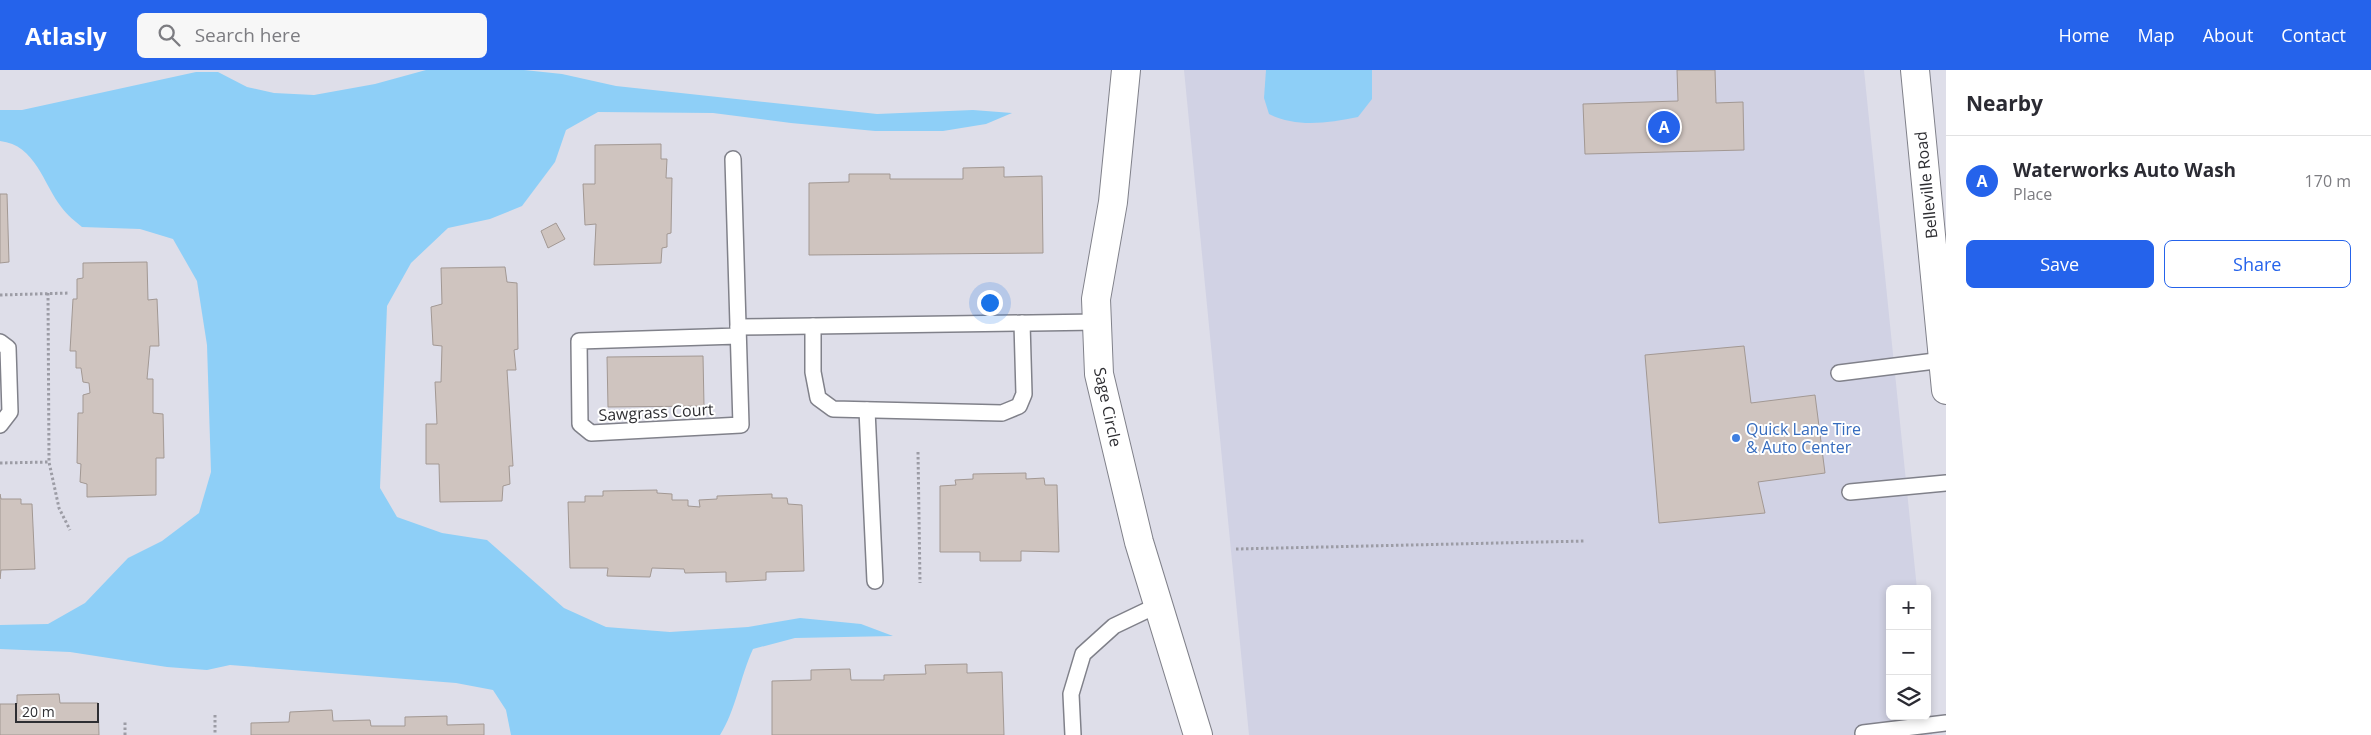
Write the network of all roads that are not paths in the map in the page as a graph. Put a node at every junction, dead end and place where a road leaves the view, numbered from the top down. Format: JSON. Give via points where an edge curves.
{"nodes":[{"id":1,"x":1126,"y":70,"type":"edge"},
{"id":2,"x":1915,"y":70,"type":"edge"},
{"id":3,"x":733,"y":159,"type":"dead end"},
{"id":4,"x":1097,"y":322,"type":"junction"},
{"id":5,"x":1022,"y":323,"type":"junction"},
{"id":6,"x":813,"y":326,"type":"junction"},
{"id":7,"x":738,"y":331,"type":"junction"},
{"id":8,"x":0,"y":342,"type":"edge"},
{"id":9,"x":1943,"y":360,"type":"junction"},
{"id":10,"x":1839,"y":373,"type":"dead end"},
{"id":11,"x":1946,"y":390,"type":"edge"},
{"id":12,"x":867,"y":410,"type":"junction"},
{"id":13,"x":0,"y":425,"type":"edge"},
{"id":14,"x":1946,"y":483,"type":"edge"},
{"id":15,"x":1850,"y":492,"type":"dead end"},
{"id":16,"x":875,"y":581,"type":"dead end"},
{"id":17,"x":1158,"y":605,"type":"junction"},
{"id":18,"x":1946,"y":723,"type":"edge"},
{"id":19,"x":1863,"y":733,"type":"dead end"},
{"id":20,"x":1073,"y":735,"type":"edge"},
{"id":21,"x":1198,"y":735,"type":"edge"}],
"edges":[{"from":1,"to":4,"type":"street","name":"Sage Circle","via":[[1112,202],[1096,299]]},
{"from":2,"to":9,"type":"street","name":"Belleville Road"},
{"from":3,"to":7,"type":"lane","name":"Sawgrass Court"},
{"from":4,"to":5,"type":"lane","name":"Sawgrass Court"},
{"from":4,"to":17,"type":"street","name":"Sage Circle","via":[[1099,374],[1139,542]]},
{"from":5,"to":6,"type":"lane","name":"Sawgrass Court"},
{"from":5,"to":12,"type":"lane","via":[[1024,394],[1019,406],[1002,413]]},
{"from":6,"to":7,"type":"lane","name":"Sawgrass Court"},
{"from":6,"to":12,"type":"lane","via":[[813,372],[818,398],[833,409]]},
{"from":7,"to":7,"type":"lane","name":"Sawgrass Court","via":[[741,425],[591,433],[580,424],[579,341]]},
{"from":8,"to":13,"type":"lane","via":[[8,348],[10,412]]},
{"from":9,"to":10,"type":"lane"},
{"from":9,"to":11,"type":"street","name":"Belleville Road"},
{"from":12,"to":16,"type":"lane"},
{"from":14,"to":15,"type":"lane"},
{"from":17,"to":20,"type":"lane","via":[[1114,626],[1083,654],[1071,694]]},
{"from":17,"to":21,"type":"street","name":"Sage Circle"},
{"from":18,"to":19,"type":"lane"}]}
